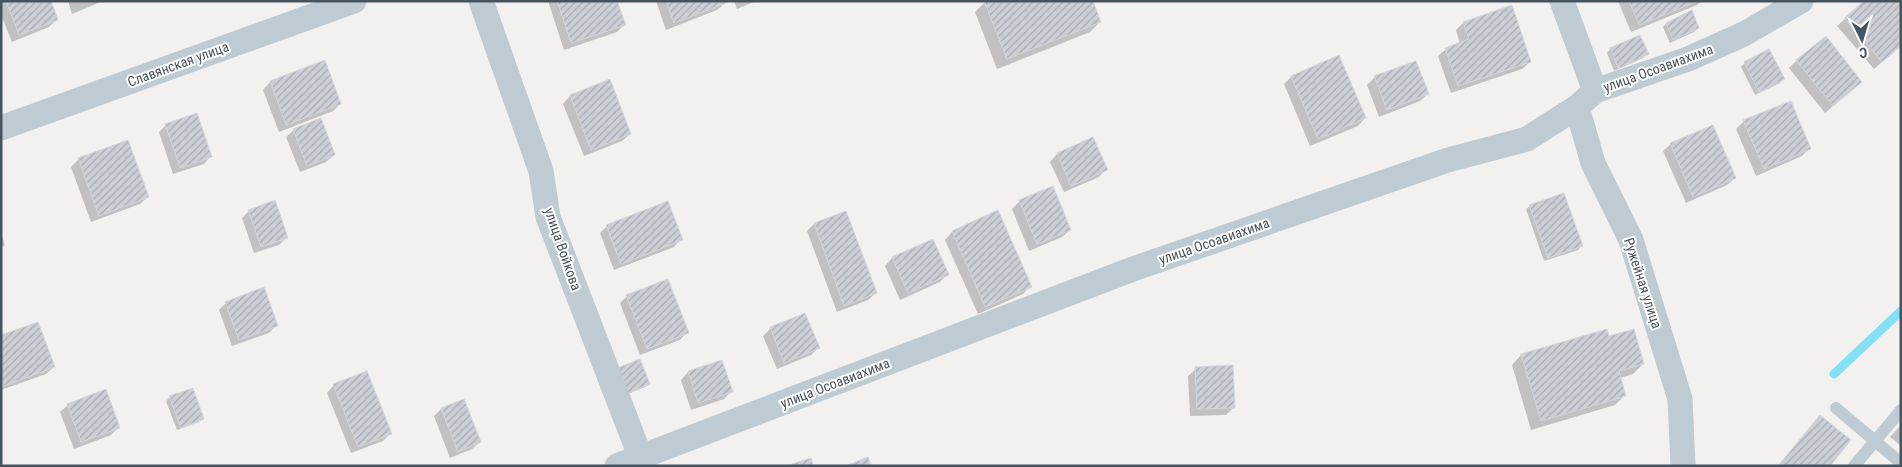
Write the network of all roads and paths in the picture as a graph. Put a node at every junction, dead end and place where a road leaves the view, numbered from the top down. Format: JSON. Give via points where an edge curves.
{"nodes":[{"id":1,"x":354,"y":1,"type":"edge"},
{"id":2,"x":481,"y":1,"type":"edge"},
{"id":3,"x":1562,"y":1,"type":"edge"},
{"id":4,"x":1801,"y":1,"type":"edge"},
{"id":5,"x":1586,"y":99,"type":"junction"},
{"id":6,"x":1,"y":128,"type":"edge"},
{"id":7,"x":1836,"y":408,"type":"dead end"},
{"id":8,"x":1901,"y":410,"type":"edge"},
{"id":9,"x":1874,"y":440,"type":"junction"},
{"id":10,"x":643,"y":461,"type":"edge"},
{"id":11,"x":1901,"y":463,"type":"edge"},
{"id":12,"x":1683,"y":465,"type":"edge"},
{"id":13,"x":616,"y":466,"type":"edge"},
{"id":14,"x":1854,"y":466,"type":"edge"}],
"edges":[{"from":1,"to":6,"type":"street","name":"Славянская улица"},
{"from":2,"to":10,"type":"street","name":"улица Войкова","via":[[541,171],[548,217]]},
{"from":3,"to":5,"type":"street","name":"Ружейная улица"},
{"from":4,"to":5,"type":"street","name":"улица Осоавиахима","via":[[1720,45]]},
{"from":5,"to":10,"type":"street","name":"улица Осоавиахима","via":[[1527,139],[1448,160],[1133,269]]},
{"from":5,"to":12,"type":"street","name":"Ружейная улица","via":[[1593,163],[1631,240],[1680,400]]},
{"from":7,"to":9,"type":"lane"},
{"from":8,"to":9,"type":"lane"},
{"from":9,"to":11,"type":"lane"},
{"from":9,"to":14,"type":"lane"},
{"from":10,"to":13,"type":"street","name":"улица Осоавиахима"}]}
